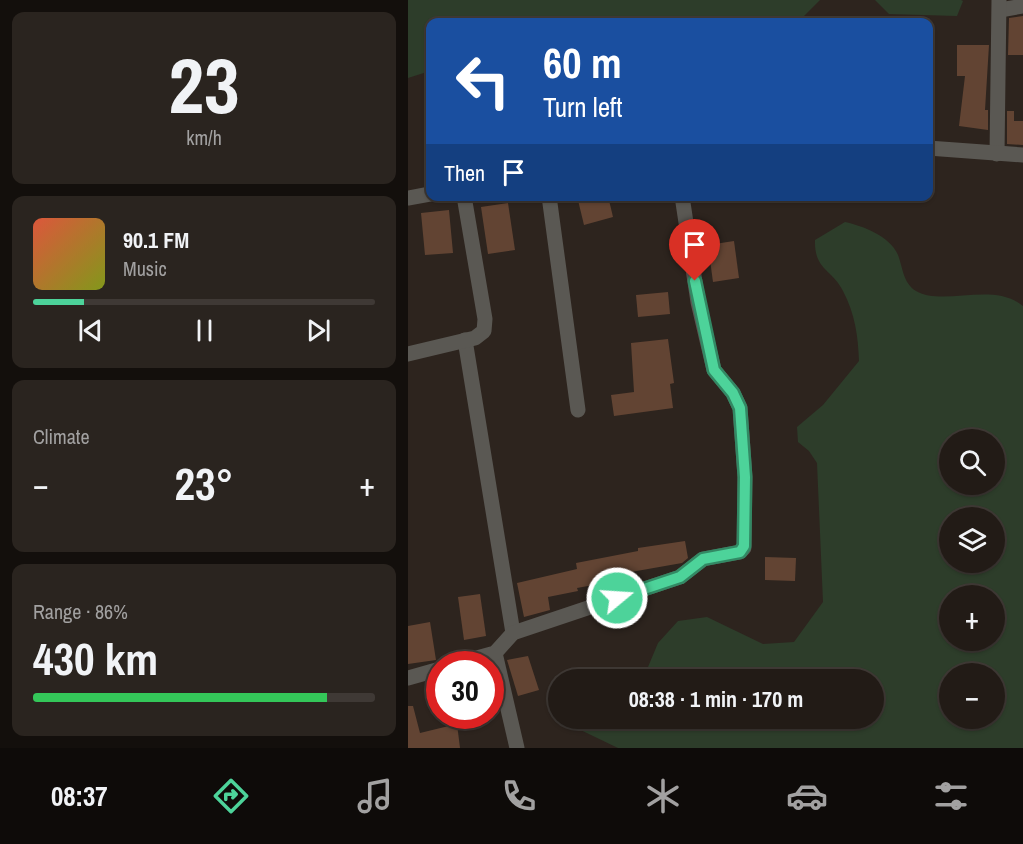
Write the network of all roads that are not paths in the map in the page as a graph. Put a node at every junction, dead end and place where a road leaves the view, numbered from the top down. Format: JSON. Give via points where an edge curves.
{"nodes":[{"id":1,"x":999,"y":5,"type":"edge"},
{"id":2,"x":1023,"y":6,"type":"edge"},
{"id":3,"x":933,"y":148,"type":"edge"},
{"id":4,"x":997,"y":154,"type":"junction"},
{"id":5,"x":1023,"y":155,"type":"edge"},
{"id":6,"x":426,"y":195,"type":"edge"},
{"id":7,"x":408,"y":198,"type":"edge"},
{"id":8,"x":465,"y":201,"type":"edge"},
{"id":9,"x":550,"y":201,"type":"edge"},
{"id":10,"x":683,"y":201,"type":"edge"},
{"id":11,"x":465,"y":340,"type":"junction"},
{"id":12,"x":408,"y":354,"type":"edge"},
{"id":13,"x":578,"y":410,"type":"dead end"},
{"id":14,"x":513,"y":633,"type":"junction"},
{"id":15,"x":497,"y":651,"type":"edge"},
{"id":16,"x":426,"y":673,"type":"edge"},
{"id":17,"x":408,"y":678,"type":"edge"},
{"id":18,"x":504,"y":690,"type":"edge"},
{"id":19,"x":518,"y":748,"type":"edge"}],
"edges":[{"from":1,"to":2,"type":"street"},
{"from":1,"to":4,"type":"street"},
{"from":3,"to":4,"type":"street"},
{"from":4,"to":5,"type":"street"},
{"from":6,"to":7,"type":"street"},
{"from":8,"to":11,"type":"street","via":[[485,325],[481,334]]},
{"from":9,"to":13,"type":"street"},
{"from":10,"to":14,"type":"street","via":[[698,302],[714,370],[740,408],[745,477],[744,548],[703,559],[680,577]]},
{"from":11,"to":12,"type":"street"},
{"from":11,"to":14,"type":"street"},
{"from":14,"to":15,"type":"street"},
{"from":16,"to":17,"type":"street"},
{"from":18,"to":19,"type":"street"}]}
